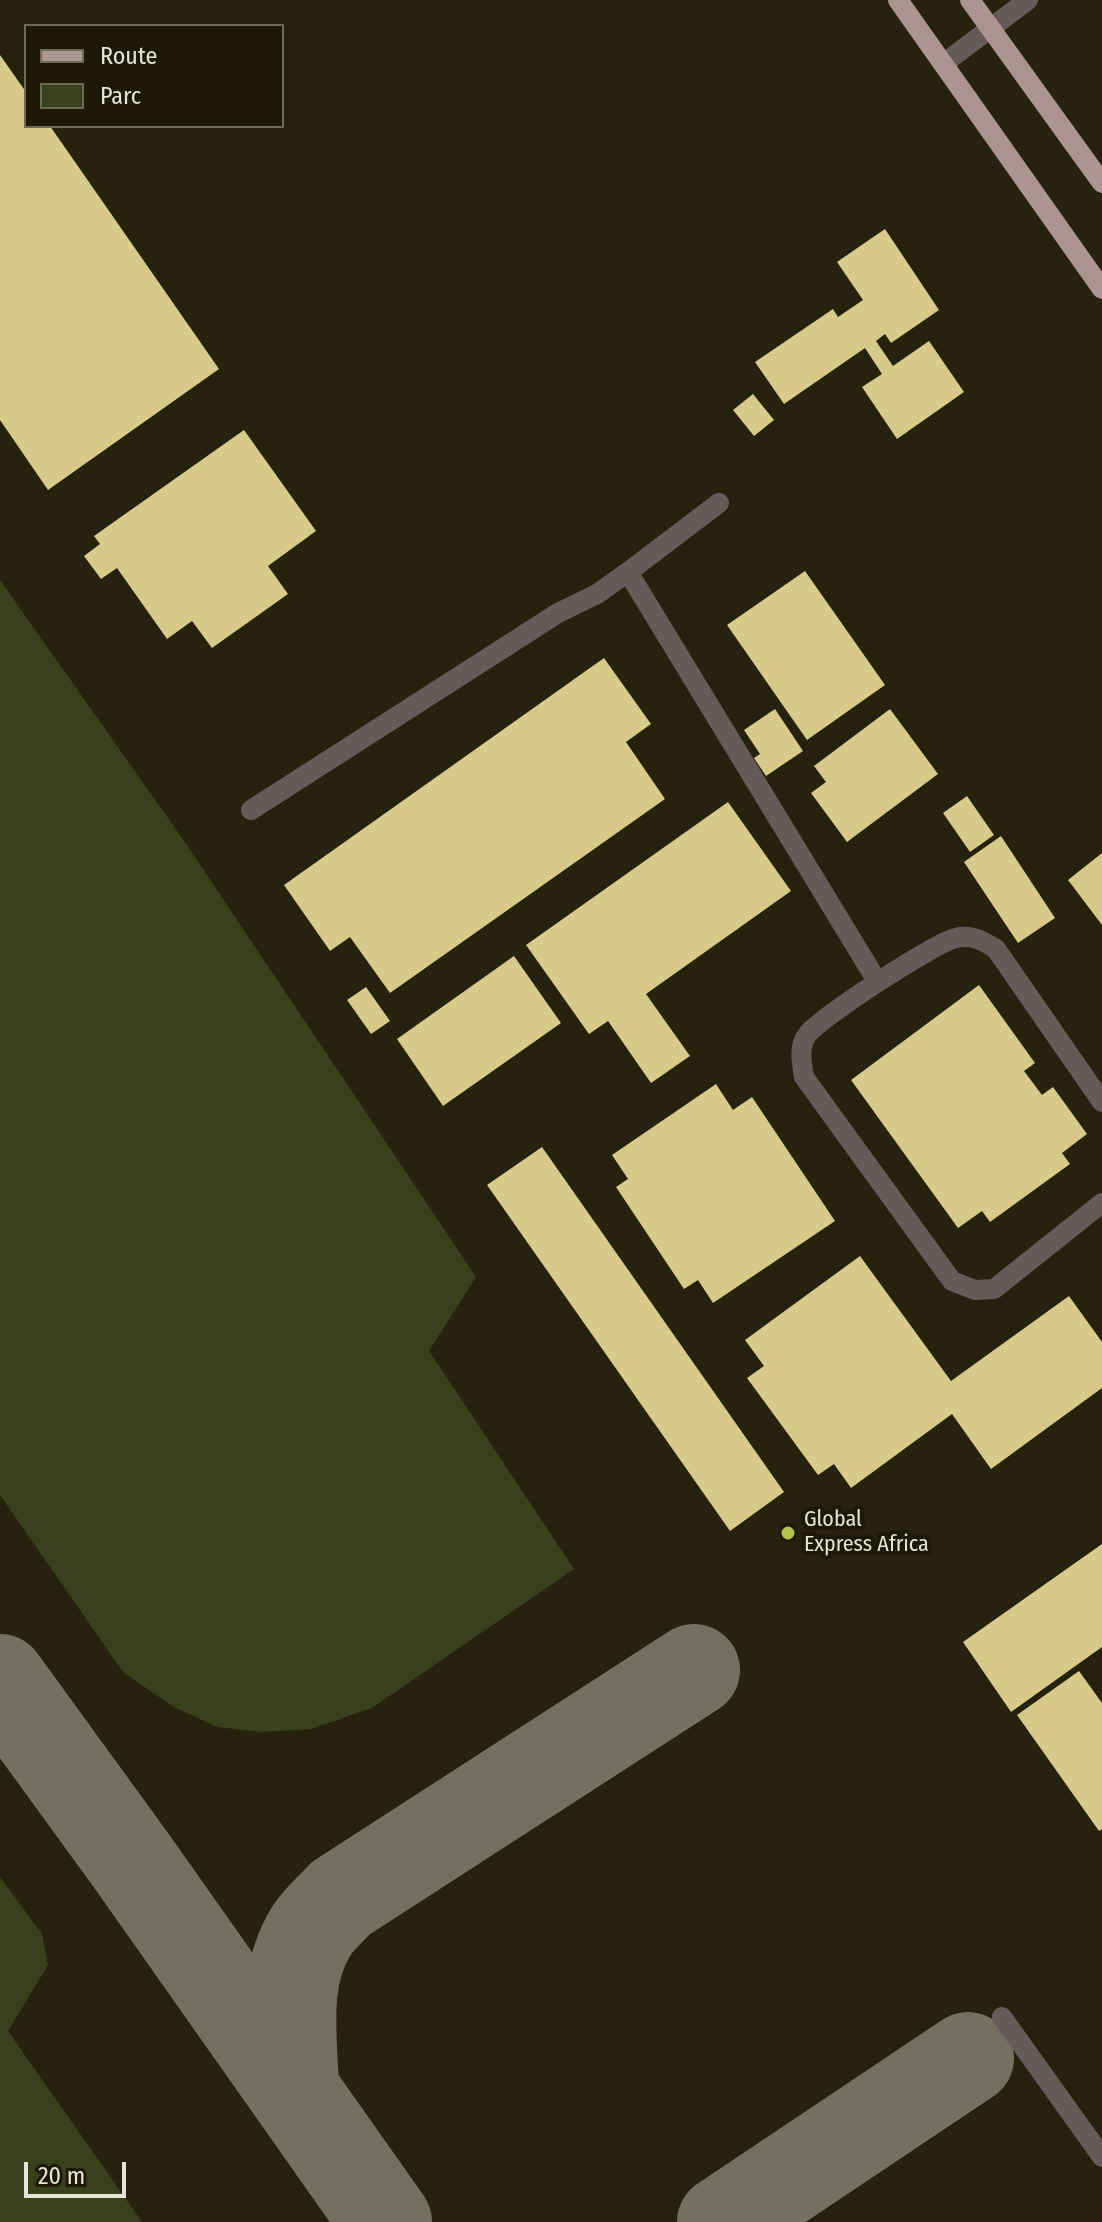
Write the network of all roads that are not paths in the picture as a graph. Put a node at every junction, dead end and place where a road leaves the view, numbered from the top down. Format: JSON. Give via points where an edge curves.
{"nodes":[{"id":1,"x":898,"y":0,"type":"edge"},
{"id":2,"x":970,"y":0,"type":"edge"},
{"id":3,"x":1028,"y":0,"type":"edge"},
{"id":4,"x":990,"y":28,"type":"junction"},
{"id":5,"x":943,"y":64,"type":"junction"},
{"id":6,"x":1102,"y":183,"type":"edge"},
{"id":7,"x":1102,"y":289,"type":"edge"},
{"id":8,"x":719,"y":503,"type":"dead end"},
{"id":9,"x":628,"y":572,"type":"junction"},
{"id":10,"x":251,"y":810,"type":"dead end"},
{"id":11,"x":877,"y":981,"type":"junction"},
{"id":12,"x":1102,"y":1102,"type":"edge"},
{"id":13,"x":1102,"y":1203,"type":"edge"},
{"id":14,"x":1002,"y":2017,"type":"dead end"},
{"id":15,"x":1102,"y":2157,"type":"edge"}],
"edges":[{"from":1,"to":5,"type":"main road"},
{"from":2,"to":4,"type":"main road"},
{"from":3,"to":4,"type":"lane"},
{"from":4,"to":5,"type":"lane"},
{"from":4,"to":6,"type":"main road"},
{"from":5,"to":7,"type":"main road"},
{"from":8,"to":9,"type":"lane"},
{"from":9,"to":10,"type":"lane"},
{"from":9,"to":11,"type":"lane"},
{"from":11,"to":12,"type":"lane","via":[[955,938],[979,938],[996,949]]},
{"from":11,"to":13,"type":"lane","via":[[807,1035],[801,1051],[804,1077],[952,1281],[975,1290],[994,1289]]},
{"from":14,"to":15,"type":"lane"}]}
